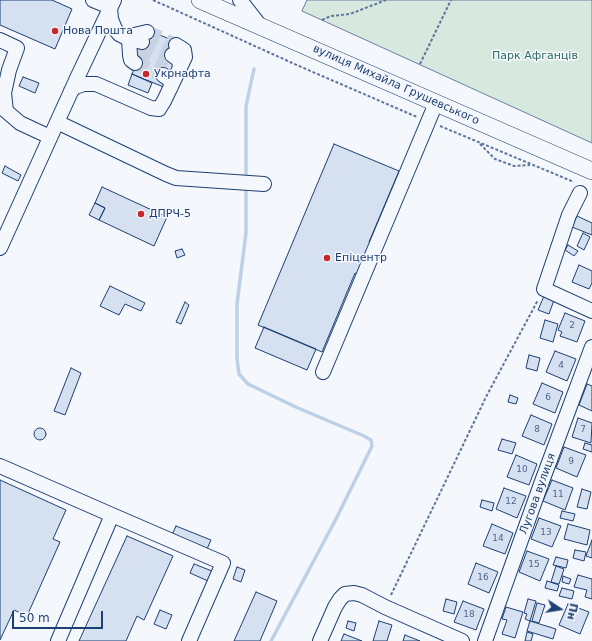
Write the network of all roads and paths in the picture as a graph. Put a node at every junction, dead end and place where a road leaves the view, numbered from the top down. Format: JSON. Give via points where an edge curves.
{"nodes":[{"id":1,"x":93,"y":0,"type":"edge"},
{"id":2,"x":153,"y":0,"type":"edge"},
{"id":3,"x":200,"y":0,"type":"edge"},
{"id":4,"x":240,"y":0,"type":"edge"},
{"id":5,"x":386,"y":0,"type":"edge"},
{"id":6,"x":451,"y":0,"type":"edge"},
{"id":7,"x":112,"y":4,"type":"edge"},
{"id":8,"x":322,"y":20,"type":"dead end"},
{"id":9,"x":261,"y":27,"type":"junction"},
{"id":10,"x":0,"y":40,"type":"edge"},
{"id":11,"x":94,"y":41,"type":"junction"},
{"id":12,"x":86,"y":57,"type":"junction"},
{"id":13,"x":420,"y":64,"type":"dead end"},
{"id":14,"x":172,"y":68,"type":"dead end"},
{"id":15,"x":96,"y":84,"type":"junction"},
{"id":16,"x":71,"y":91,"type":"junction"},
{"id":17,"x":436,"y":103,"type":"junction"},
{"id":18,"x":3,"y":110,"type":"edge"},
{"id":19,"x":57,"y":122,"type":"junction"},
{"id":20,"x":428,"y":122,"type":"junction"},
{"id":21,"x":50,"y":137,"type":"junction"},
{"id":22,"x":479,"y":143,"type":"junction"},
{"id":23,"x":532,"y":165,"type":"junction"},
{"id":24,"x":592,"y":171,"type":"edge"},
{"id":25,"x":264,"y":184,"type":"dead end"},
{"id":26,"x":578,"y":188,"type":"joint"},
{"id":27,"x":14,"y":218,"type":"junction"},
{"id":28,"x":0,"y":229,"type":"edge"},
{"id":29,"x":0,"y":248,"type":"edge"},
{"id":30,"x":544,"y":289,"type":"junction"},
{"id":31,"x":592,"y":311,"type":"edge"},
{"id":32,"x":592,"y":347,"type":"edge"},
{"id":33,"x":323,"y":372,"type":"dead end"},
{"id":34,"x":0,"y":466,"type":"edge"},
{"id":35,"x":112,"y":515,"type":"junction"},
{"id":36,"x":385,"y":607,"type":"junction"},
{"id":37,"x":58,"y":641,"type":"edge"},
{"id":38,"x":189,"y":641,"type":"edge"},
{"id":39,"x":320,"y":641,"type":"edge"},
{"id":40,"x":462,"y":641,"type":"edge"},
{"id":41,"x":485,"y":641,"type":"edge"}],
"edges":[{"from":1,"to":7,"type":"street"},
{"from":2,"to":20,"type":"path"},
{"from":3,"to":9,"type":"main road","name":"вулиця Михайла Грушевського"},
{"from":4,"to":9,"type":"street"},
{"from":5,"to":8,"type":"path","via":[[350,14],[330,16]]},
{"from":6,"to":13,"type":"path"},
{"from":7,"to":11,"type":"street"},
{"from":7,"to":11,"type":"street","via":[[111,19],[115,29],[135,44],[108,34]]},
{"from":9,"to":17,"type":"main road","name":"вулиця Михайла Грушевського"},
{"from":10,"to":18,"type":"street","via":[[17,48],[9,70]]},
{"from":11,"to":12,"type":"street"},
{"from":12,"to":15,"type":"street","via":[[87,70]]},
{"from":12,"to":16,"type":"street"},
{"from":14,"to":15,"type":"street","via":[[162,106],[158,109]]},
{"from":15,"to":16,"type":"street","via":[[84,84]]},
{"from":16,"to":19,"type":"street"},
{"from":17,"to":20,"type":"street"},
{"from":17,"to":24,"type":"main road","name":"вулиця Михайла Грушевського"},
{"from":18,"to":21,"type":"street","via":[[20,123]]},
{"from":19,"to":21,"type":"street"},
{"from":19,"to":25,"type":"street","via":[[176,178]]},
{"from":20,"to":22,"type":"path"},
{"from":20,"to":33,"type":"street"},
{"from":21,"to":27,"type":"street"},
{"from":22,"to":23,"type":"path"},
{"from":22,"to":23,"type":"path","via":[[495,158],[514,166]]},
{"from":23,"to":26,"type":"path"},
{"from":26,"to":30,"type":"street"},
{"from":27,"to":28,"type":"street"},
{"from":27,"to":29,"type":"street"},
{"from":30,"to":31,"type":"street"},
{"from":30,"to":36,"type":"path","via":[[487,395]]},
{"from":32,"to":41,"type":"street","name":"Лугова вулиця"},
{"from":34,"to":35,"type":"street"},
{"from":35,"to":37,"type":"street"},
{"from":35,"to":38,"type":"street","via":[[223,563]]},
{"from":36,"to":39,"type":"street","via":[[362,595],[346,594],[334,607]]},
{"from":36,"to":40,"type":"street"}]}
